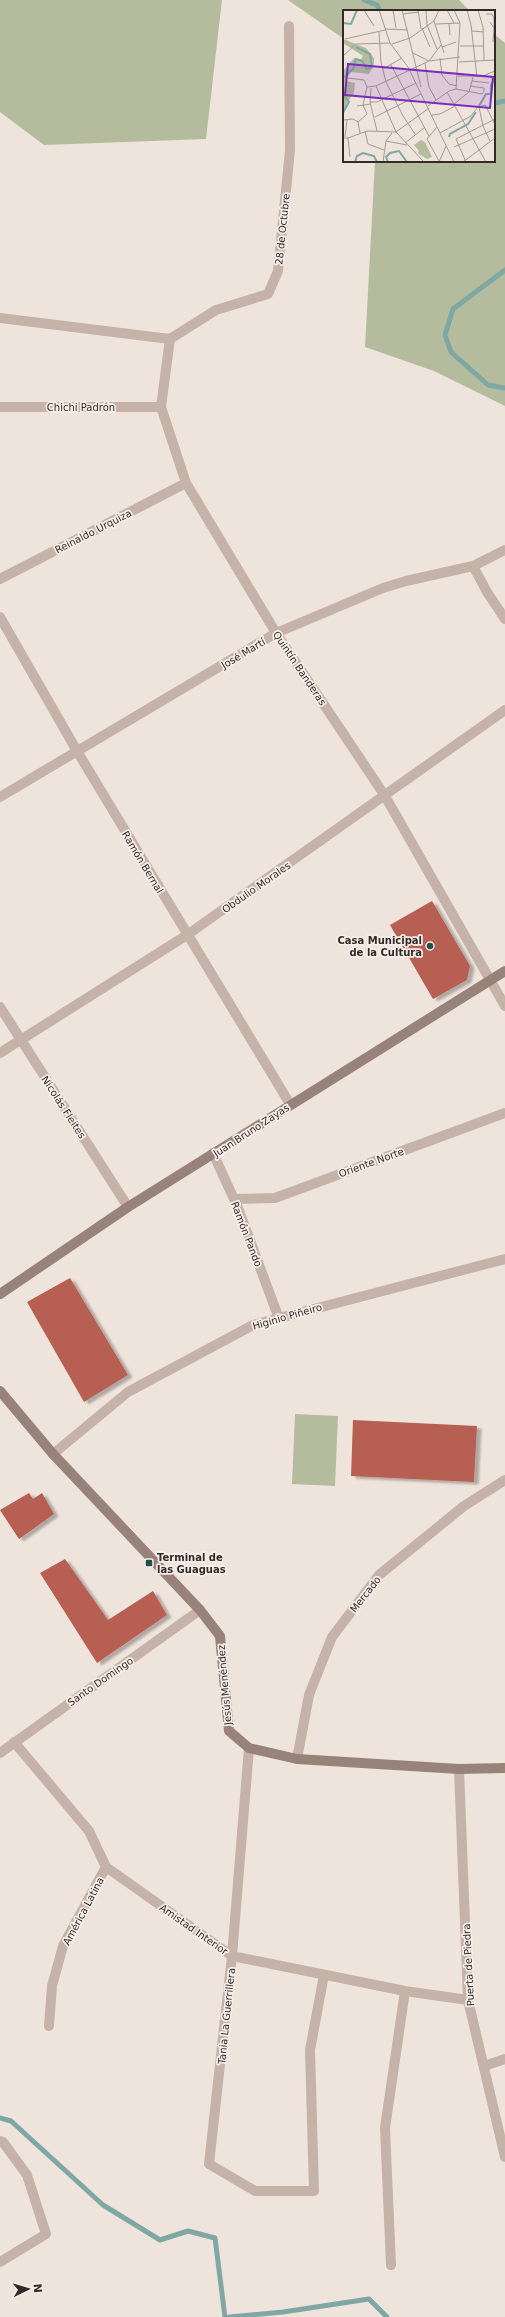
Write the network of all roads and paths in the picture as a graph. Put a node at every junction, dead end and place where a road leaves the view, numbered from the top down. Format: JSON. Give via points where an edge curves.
{"nodes":[{"id":1,"x":289,"y":26,"type":"dead end"},
{"id":2,"x":0,"y":318,"type":"edge"},
{"id":3,"x":170,"y":339,"type":"junction"},
{"id":4,"x":0,"y":407,"type":"edge"},
{"id":5,"x":161,"y":407,"type":"junction"},
{"id":6,"x":186,"y":483,"type":"junction"},
{"id":7,"x":505,"y":550,"type":"edge"},
{"id":8,"x":473,"y":566,"type":"junction"},
{"id":9,"x":0,"y":579,"type":"edge"},
{"id":10,"x":0,"y":617,"type":"edge"},
{"id":11,"x":505,"y":620,"type":"edge"},
{"id":12,"x":276,"y":633,"type":"junction"},
{"id":13,"x":505,"y":710,"type":"edge"},
{"id":14,"x":77,"y":752,"type":"junction"},
{"id":15,"x":385,"y":796,"type":"junction"},
{"id":16,"x":0,"y":797,"type":"edge"},
{"id":17,"x":187,"y":934,"type":"junction"},
{"id":18,"x":505,"y":971,"type":"edge"},
{"id":19,"x":490,"y":979,"type":"junction"},
{"id":20,"x":505,"y":1006,"type":"edge"},
{"id":21,"x":0,"y":1008,"type":"edge"},
{"id":22,"x":21,"y":1040,"type":"junction"},
{"id":23,"x":0,"y":1053,"type":"edge"},
{"id":24,"x":290,"y":1104,"type":"junction"},
{"id":25,"x":505,"y":1113,"type":"edge"},
{"id":26,"x":213,"y":1154,"type":"junction"},
{"id":27,"x":234,"y":1199,"type":"junction"},
{"id":28,"x":128,"y":1207,"type":"junction"},
{"id":29,"x":505,"y":1259,"type":"edge"},
{"id":30,"x":0,"y":1294,"type":"edge"},
{"id":31,"x":278,"y":1316,"type":"junction"},
{"id":32,"x":0,"y":1391,"type":"edge"},
{"id":33,"x":54,"y":1454,"type":"junction"},
{"id":34,"x":505,"y":1480,"type":"edge"},
{"id":35,"x":200,"y":1610,"type":"junction"},
{"id":36,"x":14,"y":1742,"type":"junction"},
{"id":37,"x":250,"y":1748,"type":"junction"},
{"id":38,"x":0,"y":1753,"type":"edge"},
{"id":39,"x":297,"y":1759,"type":"junction"},
{"id":40,"x":505,"y":1768,"type":"edge"},
{"id":41,"x":460,"y":1769,"type":"junction"},
{"id":42,"x":106,"y":1867,"type":"junction"},
{"id":43,"x":232,"y":1956,"type":"junction"},
{"id":44,"x":324,"y":1975,"type":"junction"},
{"id":45,"x":405,"y":1991,"type":"junction"},
{"id":46,"x":468,"y":2000,"type":"junction"},
{"id":47,"x":49,"y":2026,"type":"dead end"},
{"id":48,"x":505,"y":2059,"type":"edge"},
{"id":49,"x":484,"y":2066,"type":"junction"},
{"id":50,"x":2,"y":2141,"type":"edge"},
{"id":51,"x":505,"y":2157,"type":"edge"},
{"id":52,"x":0,"y":2262,"type":"edge"},
{"id":53,"x":391,"y":2265,"type":"dead end"}],
"edges":[{"from":1,"to":3,"type":"street","name":"28 de Octubre","via":[[290,150],[278,271],[268,294],[216,310]]},
{"from":2,"to":3,"type":"street"},
{"from":3,"to":5,"type":"street","name":"Quintín Banderas"},
{"from":4,"to":5,"type":"street","name":"Chichi Padrón"},
{"from":5,"to":6,"type":"street","name":"Quintín Banderas"},
{"from":6,"to":9,"type":"street","name":"Reinaldo Urquiza"},
{"from":6,"to":12,"type":"street","name":"Quintín Banderas"},
{"from":7,"to":8,"type":"street","name":"José Martí"},
{"from":8,"to":11,"type":"street"},
{"from":8,"to":12,"type":"street","name":"José Martí","via":[[383,588]]},
{"from":10,"to":14,"type":"street","name":"Ramón Bernal"},
{"from":12,"to":14,"type":"street","name":"José Martí"},
{"from":12,"to":15,"type":"street","name":"Quintín Banderas"},
{"from":13,"to":15,"type":"street","name":"Obdulio Morales"},
{"from":14,"to":16,"type":"street","name":"José Martí"},
{"from":14,"to":17,"type":"street","name":"Ramón Bernal"},
{"from":15,"to":17,"type":"street","name":"Obdulio Morales"},
{"from":15,"to":19,"type":"street","name":"Quintín Banderas"},
{"from":17,"to":22,"type":"street","name":"Obdulio Morales"},
{"from":17,"to":24,"type":"street","name":"Ramón Bernal"},
{"from":18,"to":19,"type":"street","name":"Juan Bruno Zayas"},
{"from":19,"to":20,"type":"street","name":"Quintín Banderas"},
{"from":19,"to":24,"type":"street","name":"Juan Bruno Zayas"},
{"from":21,"to":22,"type":"street","name":"Nicolás Fleites"},
{"from":22,"to":23,"type":"street","name":"Obdulio Morales"},
{"from":22,"to":28,"type":"street","name":"Nicolás Fleites"},
{"from":24,"to":26,"type":"street","name":"Juan Bruno Zayas"},
{"from":25,"to":27,"type":"street","name":"Oriente Norte","via":[[275,1198]]},
{"from":26,"to":27,"type":"street","name":"Ramón Pando"},
{"from":26,"to":28,"type":"street","name":"Juan Bruno Zayas"},
{"from":27,"to":31,"type":"street","name":"Ramón Pando"},
{"from":28,"to":30,"type":"street","name":"Juan Bruno Zayas"},
{"from":29,"to":31,"type":"street","name":"Higinio Piñeiro"},
{"from":31,"to":33,"type":"street","name":"Higinio Piñeiro","via":[[253,1325],[128,1392]]},
{"from":32,"to":33,"type":"street","name":"Jesús Menéndez"},
{"from":33,"to":35,"type":"street","name":"Jesús Menéndez"},
{"from":34,"to":39,"type":"street","name":"Mercado","via":[[464,1506],[379,1575],[337,1630],[308,1695]]},
{"from":35,"to":36,"type":"street","name":"Santo Domingo"},
{"from":35,"to":37,"type":"street","name":"Jesús Menéndez","via":[[220,1636],[229,1731]]},
{"from":36,"to":38,"type":"street","name":"Santo Domingo"},
{"from":36,"to":42,"type":"street","name":"Amistad Interior","via":[[89,1831]]},
{"from":37,"to":39,"type":"street","name":"Jesús Menéndez"},
{"from":37,"to":43,"type":"street","name":"Tania La Guerrillera"},
{"from":39,"to":41,"type":"street","name":"Jesús Menéndez"},
{"from":40,"to":41,"type":"street","name":"Jesús Menéndez"},
{"from":41,"to":46,"type":"street","name":"Puerta de Piedra"},
{"from":42,"to":43,"type":"street","name":"Amistad Interior"},
{"from":42,"to":47,"type":"street","name":"América Latina","via":[[63,1946],[52,1986]]},
{"from":43,"to":44,"type":"street","name":"Amistad Interior"},
{"from":43,"to":44,"type":"street","name":"Tania La Guerrillera","via":[[209,2164],[255,2191],[314,2191],[310,2050]]},
{"from":44,"to":45,"type":"street","name":"Amistad Interior"},
{"from":45,"to":46,"type":"street","name":"Amistad Interior"},
{"from":45,"to":53,"type":"street","via":[[385,2128]]},
{"from":46,"to":49,"type":"street","name":"Puerta de Piedra"},
{"from":48,"to":49,"type":"street"},
{"from":49,"to":51,"type":"street","name":"Puerta de Piedra"},
{"from":50,"to":52,"type":"street","via":[[27,2175],[46,2234]]}]}
